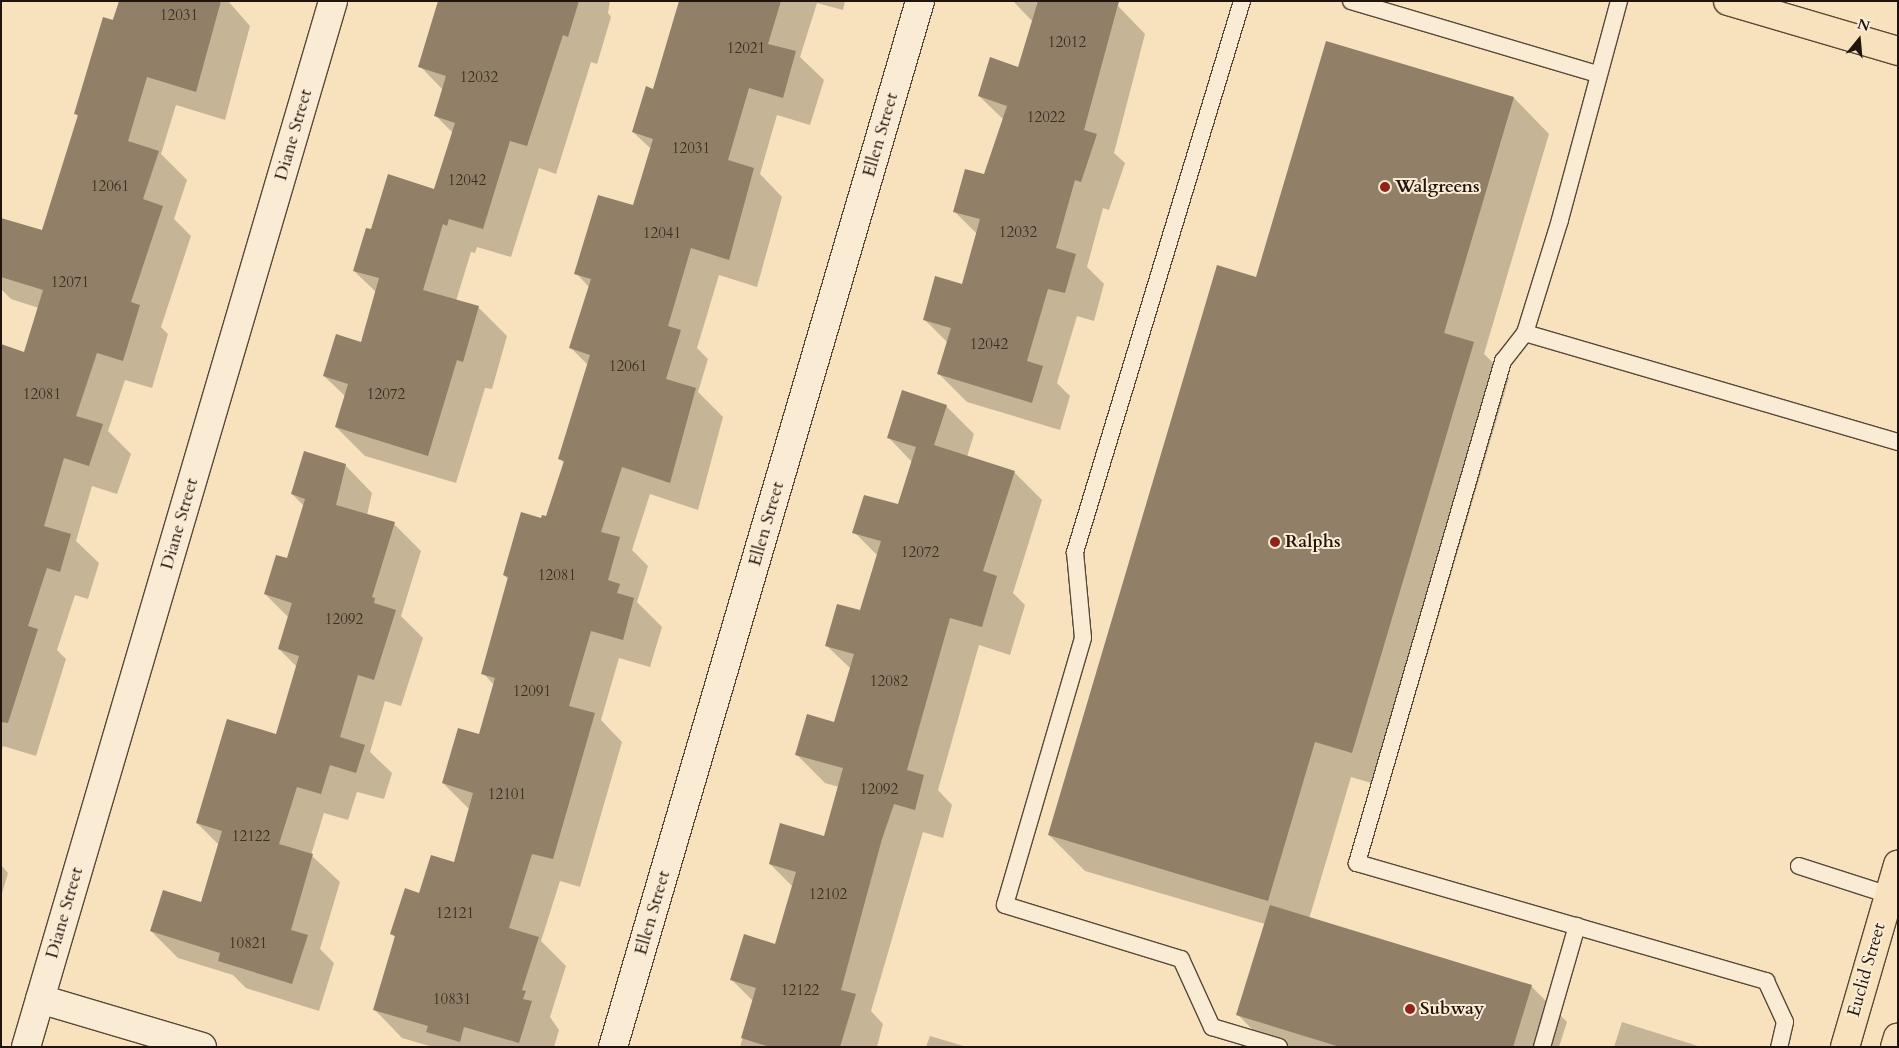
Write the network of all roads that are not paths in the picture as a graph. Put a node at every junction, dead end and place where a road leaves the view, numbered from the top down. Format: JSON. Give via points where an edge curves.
{"nodes":[{"id":1,"x":333,"y":1,"type":"edge"},
{"id":2,"x":920,"y":1,"type":"edge"},
{"id":3,"x":1242,"y":1,"type":"edge"},
{"id":4,"x":1351,"y":1,"type":"edge"},
{"id":5,"x":1619,"y":1,"type":"edge"},
{"id":6,"x":1728,"y":1,"type":"edge"},
{"id":7,"x":1898,"y":51,"type":"edge"},
{"id":8,"x":1598,"y":74,"type":"junction"},
{"id":9,"x":1525,"y":333,"type":"junction"},
{"id":10,"x":1898,"y":442,"type":"edge"},
{"id":11,"x":1898,"y":865,"type":"edge"},
{"id":12,"x":1799,"y":866,"type":"dead end"},
{"id":13,"x":1893,"y":899,"type":"edge"},
{"id":14,"x":1577,"y":926,"type":"junction"},
{"id":15,"x":40,"y":999,"type":"junction"},
{"id":16,"x":1898,"y":1037,"type":"edge"},
{"id":17,"x":26,"y":1047,"type":"edge"},
{"id":18,"x":202,"y":1047,"type":"edge"},
{"id":19,"x":613,"y":1047,"type":"edge"},
{"id":20,"x":1279,"y":1047,"type":"edge"},
{"id":21,"x":1542,"y":1047,"type":"edge"},
{"id":22,"x":1779,"y":1047,"type":"edge"},
{"id":23,"x":1845,"y":1047,"type":"edge"},
{"id":24,"x":1895,"y":1047,"type":"edge"}],
"edges":[{"from":1,"to":15,"type":"street","name":"Diane Street"},
{"from":2,"to":19,"type":"street","name":"Ellen Street"},
{"from":3,"to":20,"type":"lane","via":[[1075,552],[1084,638],[1005,905],[1181,959],[1212,1027]]},
{"from":4,"to":8,"type":"lane"},
{"from":5,"to":8,"type":"lane"},
{"from":6,"to":7,"type":"main road"},
{"from":8,"to":9,"type":"lane","via":[[1560,220]]},
{"from":9,"to":10,"type":"lane"},
{"from":9,"to":14,"type":"lane","via":[[1503,362],[1357,863]]},
{"from":11,"to":13,"type":"main road","name":"Euclid Street"},
{"from":12,"to":13,"type":"lane"},
{"from":13,"to":23,"type":"main road","name":"Euclid Street"},
{"from":14,"to":21,"type":"lane"},
{"from":14,"to":22,"type":"lane","via":[[1766,981],[1785,1022]]},
{"from":15,"to":17,"type":"street","name":"Diane Street"},
{"from":15,"to":18,"type":"street"},
{"from":16,"to":24,"type":"main road"}]}
